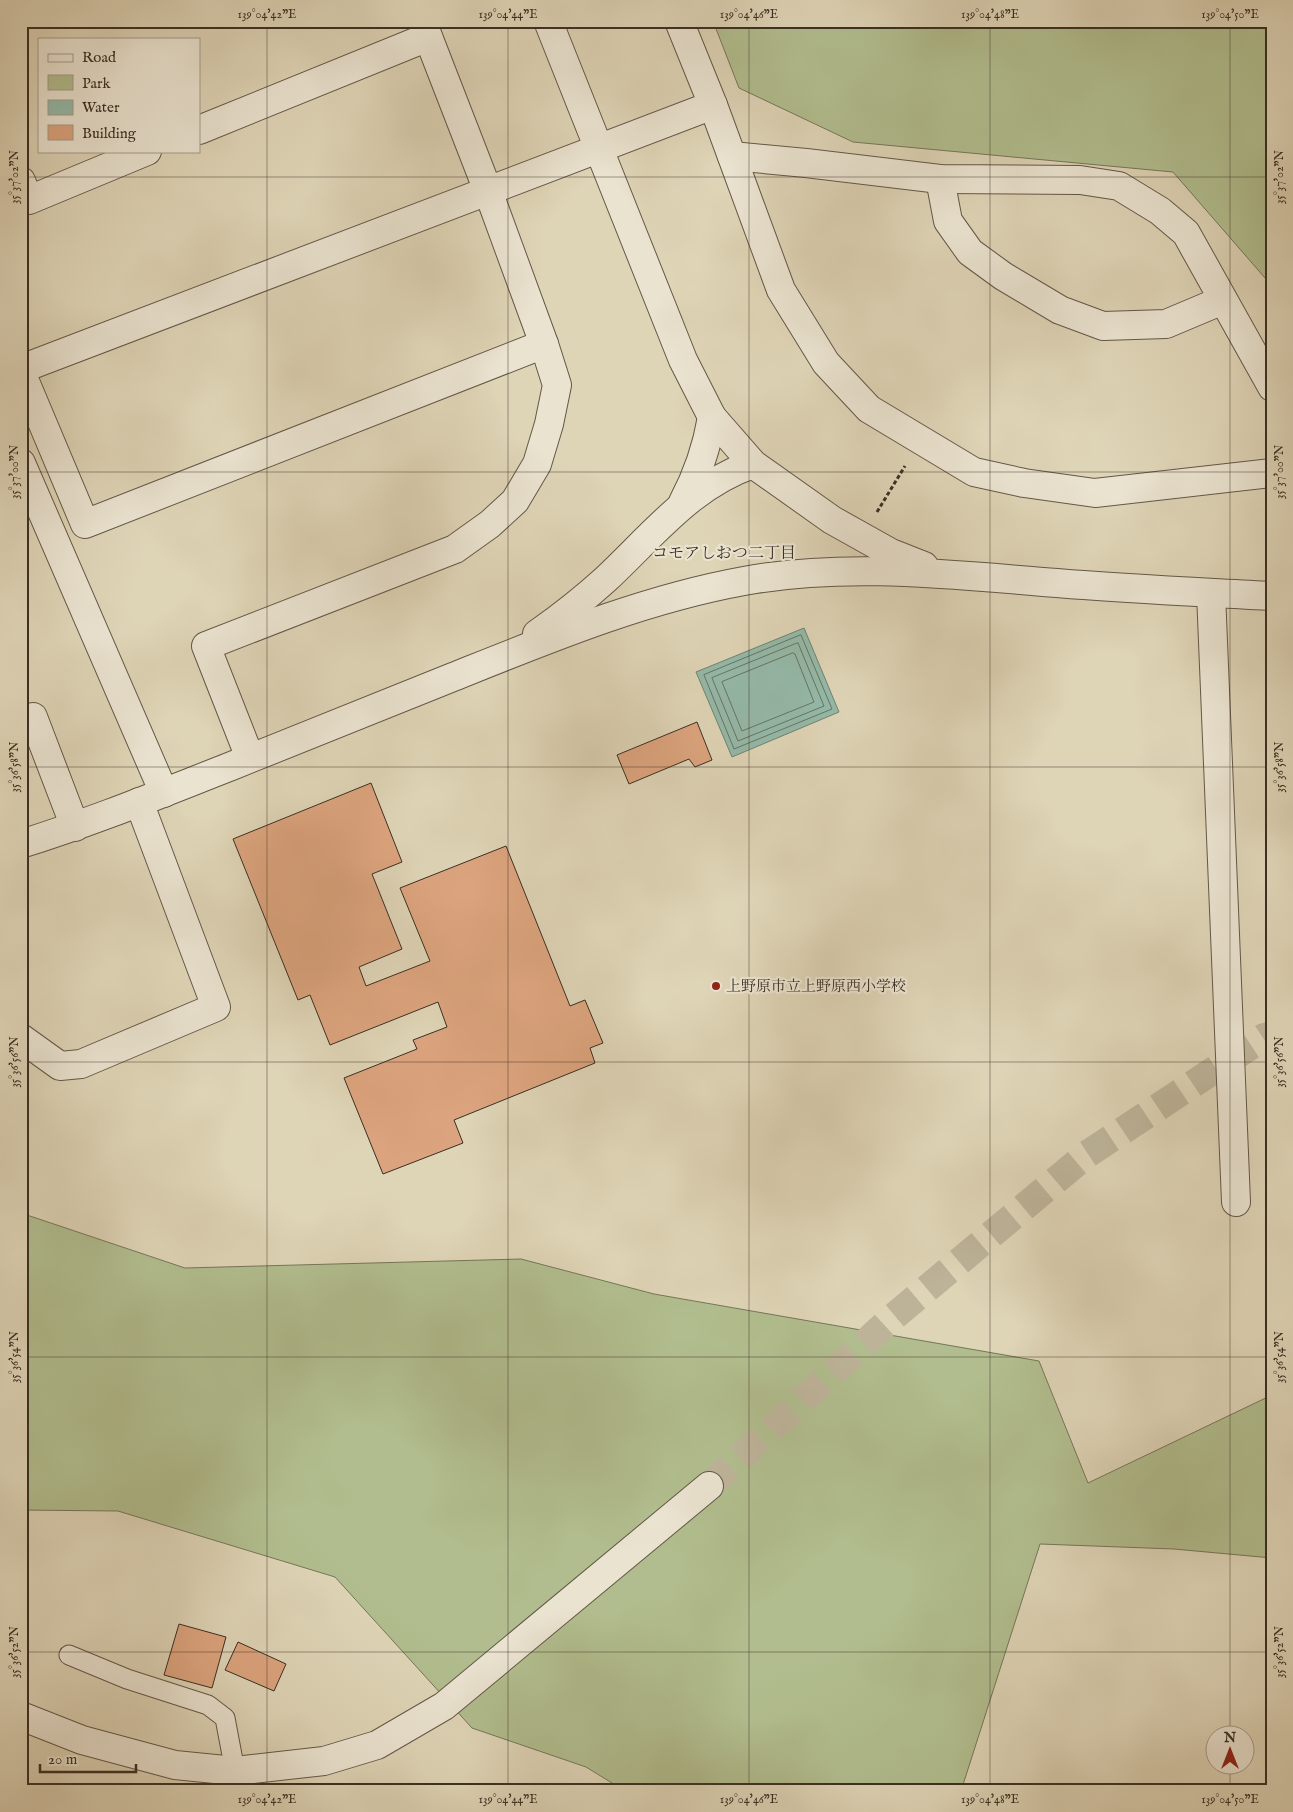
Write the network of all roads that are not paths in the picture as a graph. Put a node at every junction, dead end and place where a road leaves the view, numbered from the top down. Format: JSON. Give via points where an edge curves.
{"nodes":[{"id":1,"x":548,"y":21,"type":"edge"},
{"id":2,"x":679,"y":21,"type":"edge"},
{"id":3,"x":425,"y":29,"type":"edge"},
{"id":4,"x":713,"y":105,"type":"junction"},
{"id":5,"x":200,"y":130,"type":"edge"},
{"id":6,"x":598,"y":148,"type":"junction"},
{"id":7,"x":146,"y":152,"type":"edge"},
{"id":8,"x":732,"y":156,"type":"junction"},
{"id":9,"x":940,"y":179,"type":"junction"},
{"id":10,"x":21,"y":181,"type":"edge"},
{"id":11,"x":488,"y":191,"type":"junction"},
{"id":12,"x":1223,"y":300,"type":"junction"},
{"id":13,"x":544,"y":344,"type":"junction"},
{"id":14,"x":21,"y":370,"type":"edge"},
{"id":15,"x":1272,"y":387,"type":"edge"},
{"id":16,"x":712,"y":417,"type":"junction"},
{"id":17,"x":21,"y":463,"type":"edge"},
{"id":18,"x":753,"y":464,"type":"junction"},
{"id":19,"x":1272,"y":473,"type":"edge"},
{"id":20,"x":681,"y":505,"type":"junction"},
{"id":21,"x":941,"y":573,"type":"junction"},
{"id":22,"x":1211,"y":593,"type":"junction"},
{"id":23,"x":1272,"y":596,"type":"edge"},
{"id":24,"x":510,"y":654,"type":"junction"},
{"id":25,"x":21,"y":721,"type":"edge"},
{"id":26,"x":250,"y":758,"type":"junction"},
{"id":27,"x":152,"y":798,"type":"junction"},
{"id":28,"x":76,"y":827,"type":"junction"},
{"id":29,"x":21,"y":844,"type":"edge"},
{"id":30,"x":21,"y":1038,"type":"edge"},
{"id":31,"x":1236,"y":1202,"type":"dead end"},
{"id":32,"x":709,"y":1486,"type":"tunnel mouth"},
{"id":33,"x":69,"y":1655,"type":"dead end"},
{"id":34,"x":21,"y":1716,"type":"edge"},
{"id":35,"x":235,"y":1770,"type":"junction"}],
"edges":[{"from":1,"to":6,"type":"street"},
{"from":2,"to":4,"type":"street"},
{"from":3,"to":5,"type":"street"},
{"from":3,"to":11,"type":"street"},
{"from":4,"to":6,"type":"street"},
{"from":4,"to":8,"type":"street"},
{"from":6,"to":11,"type":"street"},
{"from":6,"to":16,"type":"street","via":[[683,360]]},
{"from":7,"to":10,"type":"street","via":[[29,200]]},
{"from":8,"to":9,"type":"street"},
{"from":8,"to":19,"type":"street","via":[[781,290],[826,363],[869,410],[974,472],[1095,493]]},
{"from":9,"to":12,"type":"street","via":[[1080,180],[1119,186],[1160,211],[1186,233]]},
{"from":9,"to":12,"type":"street","via":[[948,221],[970,252],[1002,276],[1060,310],[1103,326],[1166,324]]},
{"from":11,"to":13,"type":"street"},
{"from":11,"to":14,"type":"street"},
{"from":12,"to":15,"type":"street"},
{"from":13,"to":14,"type":"street","via":[[84,524]]},
{"from":13,"to":26,"type":"street","via":[[557,385],[537,464],[515,501],[496,518],[455,549],[206,646]]},
{"from":16,"to":18,"type":"street"},
{"from":16,"to":20,"type":"street","via":[[707,446]]},
{"from":17,"to":27,"type":"street"},
{"from":18,"to":20,"type":"street","via":[[732,471]]},
{"from":18,"to":21,"type":"street","via":[[862,538]]},
{"from":20,"to":24,"type":"street","via":[[564,615]]},
{"from":21,"to":22,"type":"street"},
{"from":21,"to":24,"type":"street","via":[[813,573],[746,580],[634,609]]},
{"from":22,"to":23,"type":"street"},
{"from":22,"to":31,"type":"street"},
{"from":24,"to":26,"type":"street"},
{"from":25,"to":28,"type":"street","via":[[33,718]]},
{"from":26,"to":27,"type":"street"},
{"from":27,"to":28,"type":"street"},
{"from":27,"to":30,"type":"street","via":[[216,1007],[81,1064],[60,1066]]},
{"from":28,"to":29,"type":"street"},
{"from":32,"to":35,"type":"street","via":[[444,1706],[377,1745],[324,1762]]},
{"from":33,"to":35,"type":"lane","via":[[127,1679],[208,1705],[225,1718]]},
{"from":34,"to":35,"type":"street","via":[[82,1740],[175,1765]]}]}
